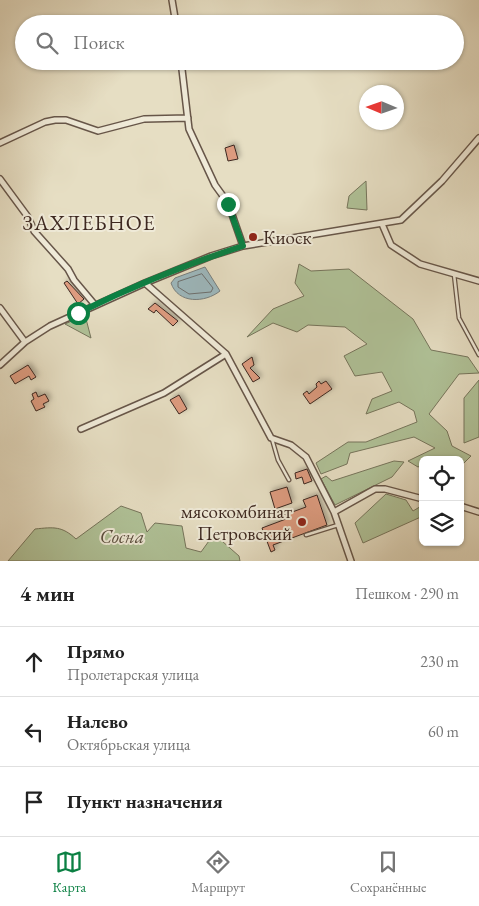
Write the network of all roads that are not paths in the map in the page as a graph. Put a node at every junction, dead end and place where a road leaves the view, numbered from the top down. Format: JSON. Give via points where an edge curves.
{"nodes":[{"id":1,"x":172,"y":0,"type":"edge"},
{"id":2,"x":174,"y":15,"type":"edge"},
{"id":3,"x":182,"y":70,"type":"edge"},
{"id":4,"x":188,"y":118,"type":"junction"},
{"id":5,"x":479,"y":138,"type":"edge"},
{"id":6,"x":0,"y":143,"type":"edge"},
{"id":7,"x":0,"y":179,"type":"edge"},
{"id":8,"x":382,"y":224,"type":"junction"},
{"id":9,"x":243,"y":246,"type":"junction"},
{"id":10,"x":454,"y":272,"type":"junction"},
{"id":11,"x":479,"y":281,"type":"edge"},
{"id":12,"x":145,"y":283,"type":"junction"},
{"id":13,"x":95,"y":305,"type":"junction"},
{"id":14,"x":0,"y":308,"type":"edge"},
{"id":15,"x":25,"y":342,"type":"junction"},
{"id":16,"x":226,"y":354,"type":"junction"},
{"id":17,"x":479,"y":354,"type":"edge"},
{"id":18,"x":0,"y":365,"type":"edge"},
{"id":19,"x":80,"y":429,"type":"dead end"},
{"id":20,"x":271,"y":438,"type":"junction"},
{"id":21,"x":289,"y":480,"type":"dead end"},
{"id":22,"x":419,"y":498,"type":"edge"},
{"id":23,"x":464,"y":507,"type":"edge"},
{"id":24,"x":334,"y":512,"type":"junction"},
{"id":25,"x":479,"y":512,"type":"edge"},
{"id":26,"x":338,"y":525,"type":"junction"},
{"id":27,"x":306,"y":535,"type":"dead end"},
{"id":28,"x":351,"y":561,"type":"edge"}],
"edges":[{"from":1,"to":2,"type":"street"},
{"from":3,"to":4,"type":"street"},
{"from":4,"to":6,"type":"street","via":[[144,119],[98,131],[66,120],[55,120]]},
{"from":4,"to":9,"type":"street","via":[[189,129],[228,204]]},
{"from":5,"to":8,"type":"street","via":[[402,220]]},
{"from":7,"to":13,"type":"street","via":[[28,217],[34,231]]},
{"from":8,"to":9,"type":"street"},
{"from":8,"to":10,"type":"street","via":[[391,245],[420,264]]},
{"from":9,"to":12,"type":"street"},
{"from":10,"to":11,"type":"street"},
{"from":10,"to":17,"type":"lane","via":[[459,318]]},
{"from":12,"to":13,"type":"street"},
{"from":12,"to":16,"type":"street"},
{"from":13,"to":15,"type":"street"},
{"from":14,"to":15,"type":"street"},
{"from":15,"to":18,"type":"street"},
{"from":16,"to":19,"type":"street","via":[[164,393]]},
{"from":16,"to":20,"type":"street"},
{"from":20,"to":21,"type":"lane"},
{"from":20,"to":24,"type":"street","via":[[291,445],[306,457]]},
{"from":22,"to":24,"type":"street","via":[[375,489]]},
{"from":23,"to":25,"type":"street"},
{"from":24,"to":26,"type":"street"},
{"from":26,"to":27,"type":"lane"},
{"from":26,"to":28,"type":"street"}]}
